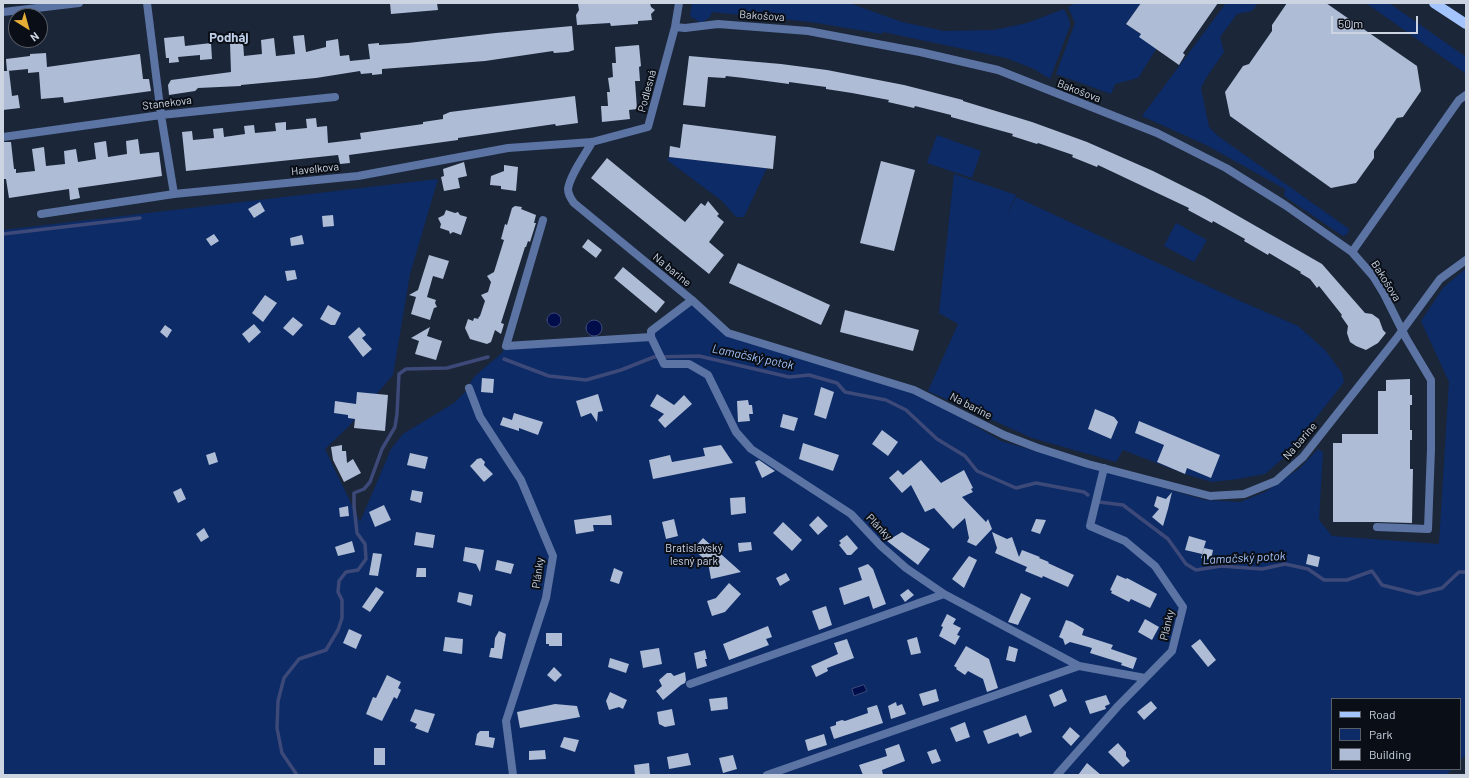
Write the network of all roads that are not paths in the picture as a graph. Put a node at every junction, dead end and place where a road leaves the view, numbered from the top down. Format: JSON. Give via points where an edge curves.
{"nodes":[{"id":1,"x":79,"y":3,"type":"edge"},
{"id":2,"x":147,"y":3,"type":"edge"},
{"id":3,"x":680,"y":3,"type":"edge"},
{"id":4,"x":1434,"y":3,"type":"edge"},
{"id":5,"x":31,"y":6,"type":"edge"},
{"id":6,"x":3,"y":12,"type":"edge"},
{"id":7,"x":1466,"y":24,"type":"edge"},
{"id":8,"x":675,"y":27,"type":"junction"},
{"id":9,"x":1466,"y":95,"type":"edge"},
{"id":10,"x":335,"y":97,"type":"dead end"},
{"id":11,"x":161,"y":115,"type":"junction"},
{"id":12,"x":3,"y":137,"type":"edge"},
{"id":13,"x":592,"y":142,"type":"junction"},
{"id":14,"x":174,"y":194,"type":"junction"},
{"id":15,"x":41,"y":214,"type":"dead end"},
{"id":16,"x":543,"y":220,"type":"dead end"},
{"id":17,"x":1352,"y":252,"type":"junction"},
{"id":18,"x":1466,"y":260,"type":"edge"},
{"id":19,"x":692,"y":300,"type":"junction"},
{"id":20,"x":1402,"y":330,"type":"junction"},
{"id":21,"x":651,"y":337,"type":"junction"},
{"id":22,"x":469,"y":388,"type":"dead end"},
{"id":23,"x":1104,"y":468,"type":"junction"},
{"id":24,"x":1377,"y":527,"type":"dead end"},
{"id":25,"x":944,"y":594,"type":"junction"},
{"id":26,"x":1079,"y":666,"type":"junction"},
{"id":27,"x":1145,"y":678,"type":"junction"},
{"id":28,"x":690,"y":684,"type":"dead end"},
{"id":29,"x":513,"y":775,"type":"edge"},
{"id":30,"x":767,"y":775,"type":"edge"},
{"id":31,"x":1057,"y":775,"type":"edge"}],
"edges":[{"from":1,"to":5,"type":"street"},
{"from":2,"to":11,"type":"street"},
{"from":3,"to":8,"type":"street","name":"Podlesná"},
{"from":4,"to":7,"type":"main road"},
{"from":5,"to":6,"type":"street"},
{"from":8,"to":13,"type":"street","name":"Podlesná","via":[[648,127]]},
{"from":8,"to":17,"type":"street","name":"Bakošova","via":[[718,24],[808,31],[998,70],[1134,123],[1226,168]]},
{"from":9,"to":17,"type":"street","via":[[1459,100]]},
{"from":10,"to":11,"type":"street","name":"Stanekova"},
{"from":11,"to":12,"type":"street","name":"Stanekova"},
{"from":11,"to":14,"type":"street"},
{"from":13,"to":14,"type":"street","name":"Havelkova","via":[[508,148],[358,176]]},
{"from":13,"to":19,"type":"street","name":"Na barine","via":[[571,179],[568,190],[570,198],[574,204]]},
{"from":14,"to":15,"type":"street","name":"Havelkova"},
{"from":16,"to":21,"type":"street","via":[[506,346]]},
{"from":17,"to":20,"type":"street","name":"Bakošova","via":[[1373,276]]},
{"from":18,"to":20,"type":"street","name":"Na barine","via":[[1440,279]]},
{"from":19,"to":21,"type":"street","via":[[652,331]]},
{"from":19,"to":23,"type":"street","name":"Na barine","via":[[728,333],[914,390],[1004,435]]},
{"from":20,"to":23,"type":"street","name":"Na barine","via":[[1303,457],[1276,481],[1244,494],[1210,496]]},
{"from":20,"to":24,"type":"street","name":"Bakošova","via":[[1431,380],[1428,529]]},
{"from":21,"to":25,"type":"street","name":"Plánky","via":[[663,364],[689,364],[708,375],[736,432],[751,448],[851,514],[906,568]]},
{"from":22,"to":29,"type":"street","name":"Plánky","via":[[480,417],[521,480],[553,556],[546,598],[506,720]]},
{"from":23,"to":27,"type":"street","name":"Plánky","via":[[1090,526],[1125,541],[1155,566],[1183,607],[1172,651]]},
{"from":25,"to":26,"type":"street","name":"Plánky"},
{"from":25,"to":28,"type":"street"},
{"from":26,"to":27,"type":"street","name":"Plánky"},
{"from":26,"to":30,"type":"street","name":"Plánky"},
{"from":27,"to":31,"type":"street","name":"Plánky"}]}
